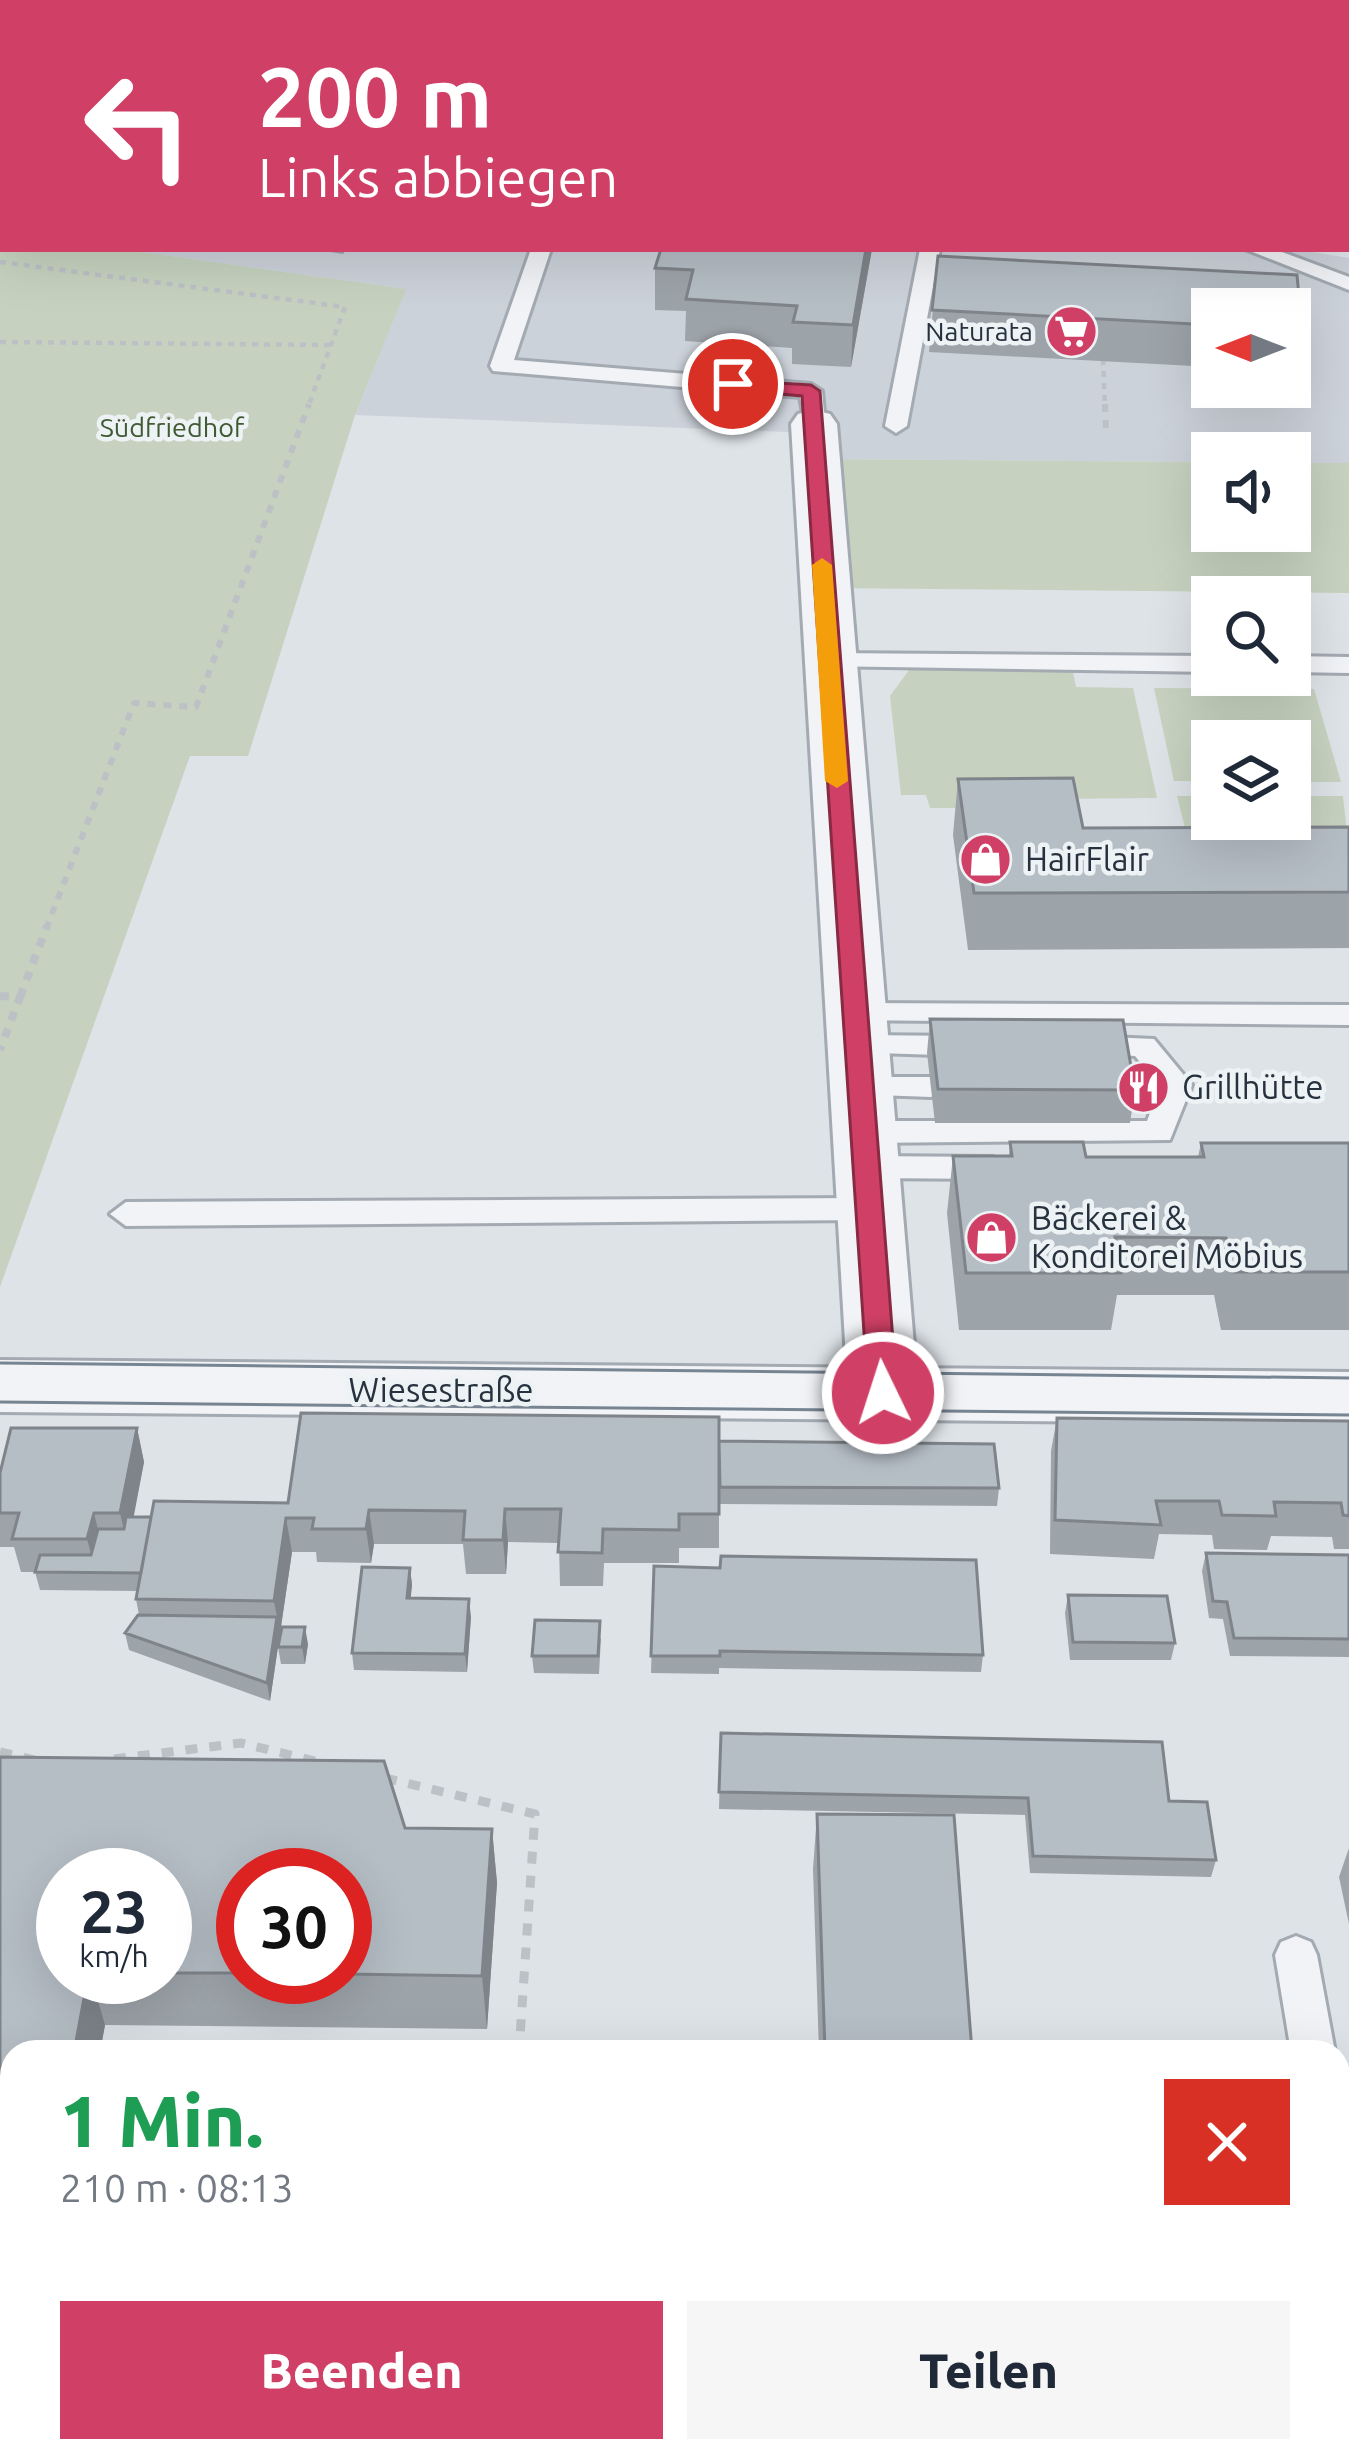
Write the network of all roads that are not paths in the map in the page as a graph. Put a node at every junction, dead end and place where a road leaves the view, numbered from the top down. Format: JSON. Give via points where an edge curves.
{"nodes":[{"id":1,"x":540,"y":252,"type":"edge"},
{"id":2,"x":929,"y":252,"type":"edge"},
{"id":3,"x":1263,"y":252,"type":"edge"},
{"id":4,"x":1349,"y":284,"type":"edge"},
{"id":5,"x":814,"y":424,"type":"joint"},
{"id":6,"x":896,"y":426,"type":"dead end"},
{"id":7,"x":828,"y":661,"type":"junction"},
{"id":8,"x":1191,"y":664,"type":"edge"},
{"id":9,"x":1311,"y":664,"type":"edge"},
{"id":10,"x":1349,"y":665,"type":"edge"},
{"id":11,"x":1349,"y":1015,"type":"edge"},
{"id":12,"x":998,"y":1046,"type":"edge"},
{"id":13,"x":1045,"y":1046,"type":"edge"},
{"id":14,"x":931,"y":1087,"type":"edge"},
{"id":15,"x":862,"y":1109,"type":"junction"},
{"id":16,"x":1026,"y":1168,"type":"edge"},
{"id":17,"x":126,"y":1214,"type":"dead end"},
{"id":18,"x":0,"y":1387,"type":"edge"},
{"id":19,"x":883,"y":1393,"type":"junction"},
{"id":20,"x":1349,"y":1398,"type":"edge"},
{"id":21,"x":1296,"y":1955,"type":"dead end"},
{"id":22,"x":1311,"y":2040,"type":"edge"}],
"edges":[{"from":1,"to":5,"type":"lane","via":[[501,366],[811,391]]},
{"from":2,"to":6,"type":"lane"},
{"from":3,"to":4,"type":"lane"},
{"from":5,"to":7,"type":"street"},
{"from":7,"to":8,"type":"lane"},
{"from":7,"to":15,"type":"street"},
{"from":9,"to":10,"type":"lane"},
{"from":11,"to":15,"type":"lane"},
{"from":12,"to":15,"type":"lane"},
{"from":13,"to":15,"type":"lane","via":[[1143,1046],[1176,1085],[1159,1132]]},
{"from":14,"to":15,"type":"lane"},
{"from":15,"to":16,"type":"lane"},
{"from":15,"to":17,"type":"lane"},
{"from":15,"to":19,"type":"street"},
{"from":18,"to":19,"type":"street","name":"Wiesestraße"},
{"from":19,"to":20,"type":"street","name":"Wiesestraße"},
{"from":21,"to":22,"type":"lane"}]}
